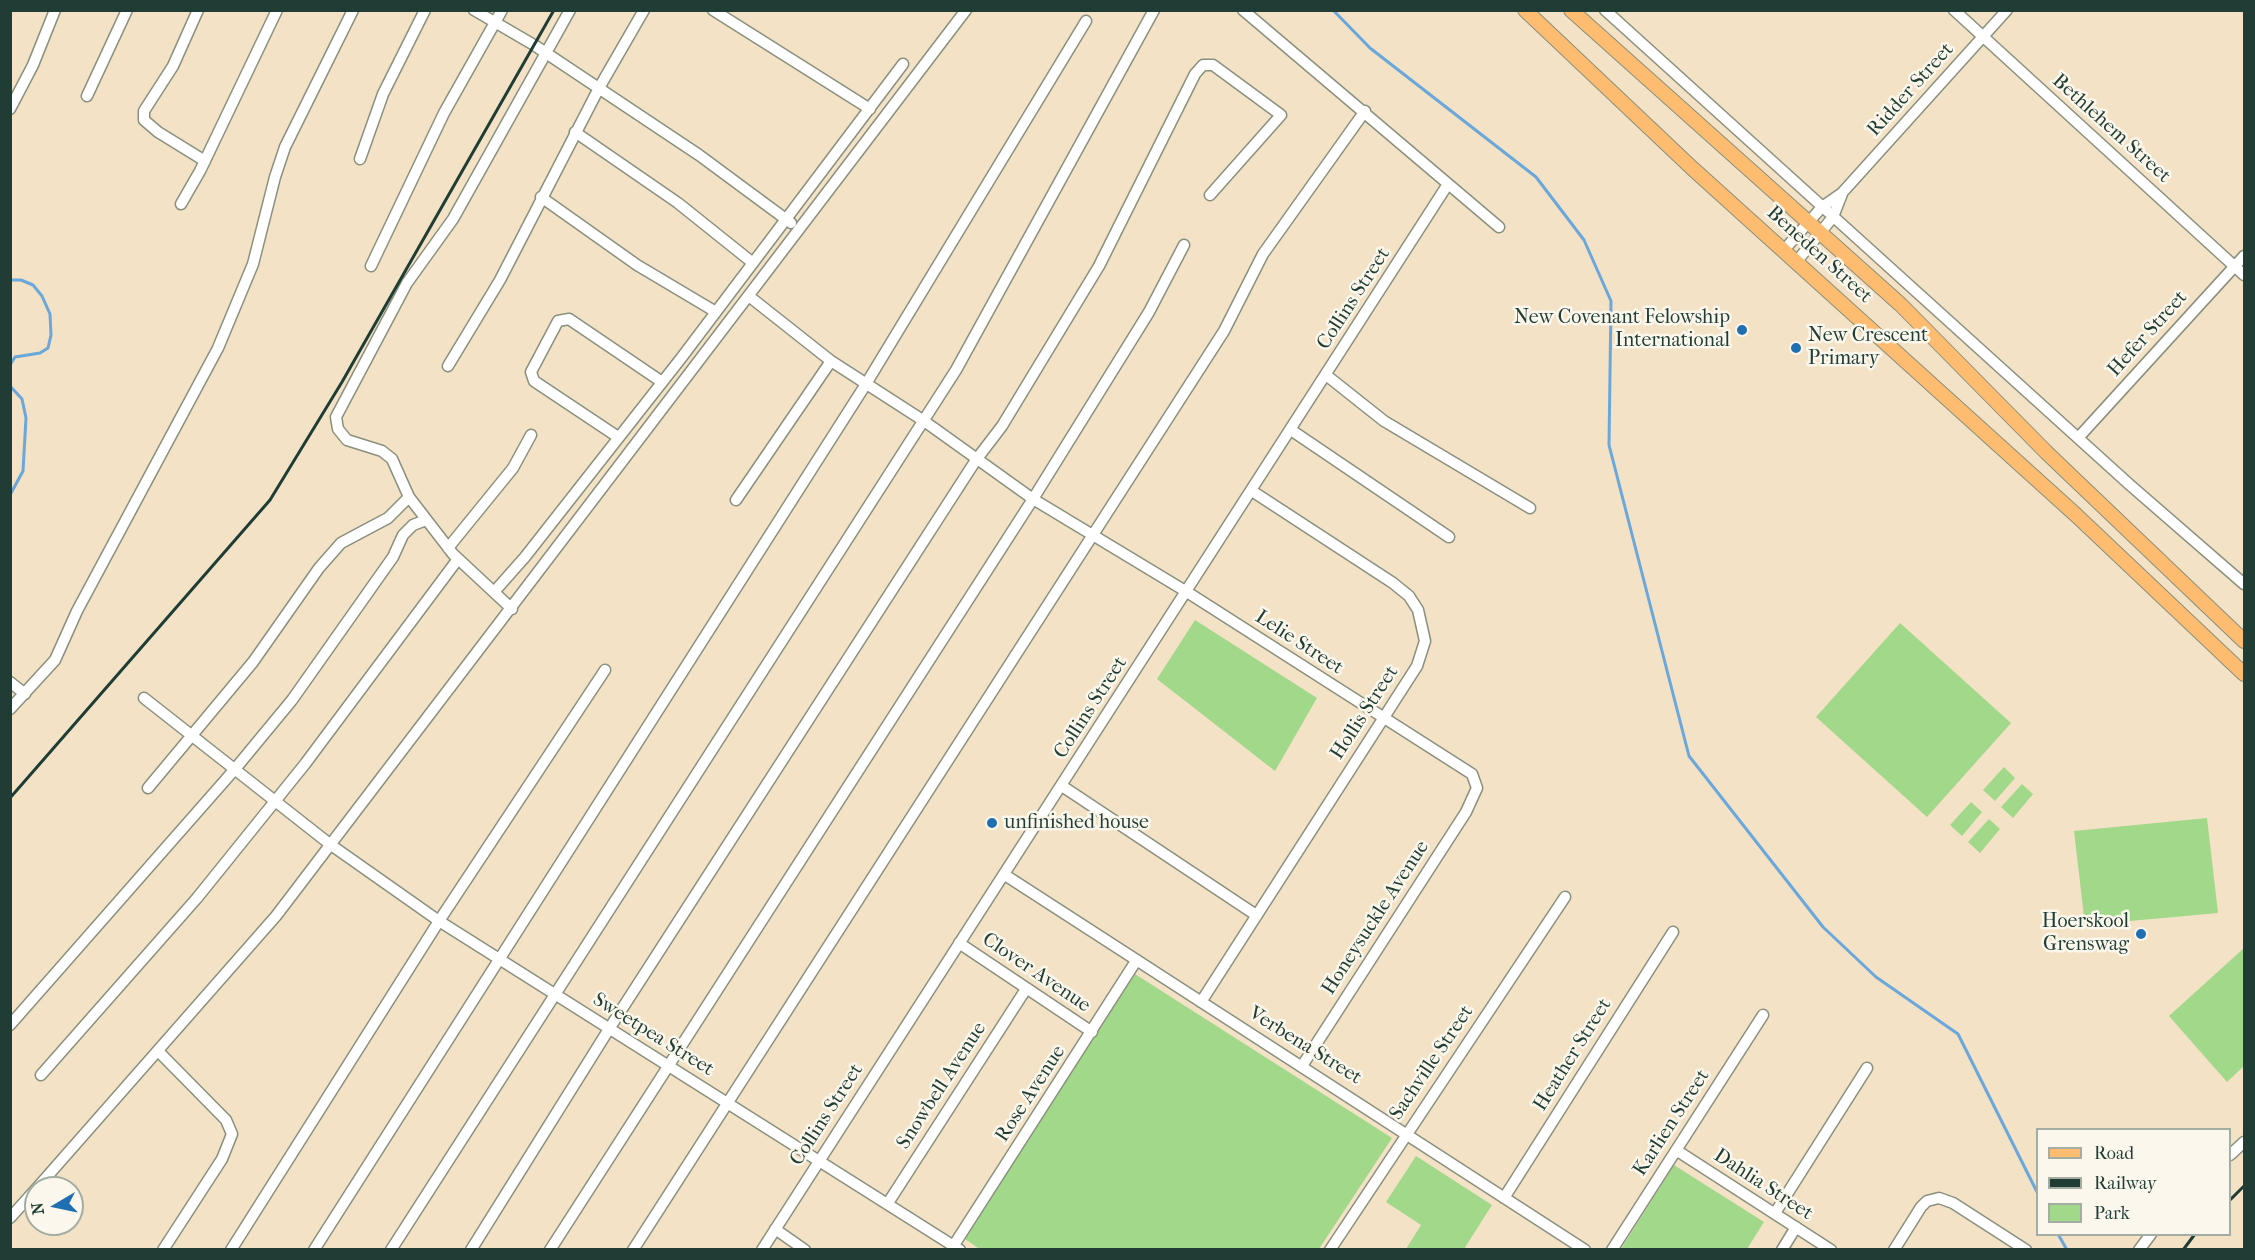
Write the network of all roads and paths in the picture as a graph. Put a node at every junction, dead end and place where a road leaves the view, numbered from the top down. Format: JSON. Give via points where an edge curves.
{"nodes":[{"id":1,"x":55,"y":10,"type":"edge"},
{"id":2,"x":127,"y":10,"type":"edge"},
{"id":3,"x":198,"y":10,"type":"edge"},
{"id":4,"x":277,"y":10,"type":"edge"},
{"id":5,"x":353,"y":10,"type":"edge"},
{"id":6,"x":425,"y":10,"type":"edge"},
{"id":7,"x":474,"y":10,"type":"edge"},
{"id":8,"x":502,"y":10,"type":"edge"},
{"id":9,"x":570,"y":10,"type":"edge"},
{"id":10,"x":644,"y":10,"type":"edge"},
{"id":11,"x":713,"y":10,"type":"edge"},
{"id":12,"x":966,"y":10,"type":"edge"},
{"id":13,"x":1154,"y":10,"type":"edge"},
{"id":14,"x":1243,"y":10,"type":"edge"},
{"id":15,"x":1525,"y":10,"type":"edge"},
{"id":16,"x":1571,"y":10,"type":"edge"},
{"id":17,"x":1605,"y":10,"type":"edge"},
{"id":18,"x":1954,"y":10,"type":"edge"},
{"id":19,"x":2007,"y":10,"type":"edge"},
{"id":20,"x":1086,"y":21,"type":"dead end"},
{"id":21,"x":495,"y":23,"type":"junction"},
{"id":22,"x":1983,"y":37,"type":"junction"},
{"id":23,"x":546,"y":52,"type":"junction"},
{"id":24,"x":903,"y":64,"type":"dead end"},
{"id":25,"x":599,"y":88,"type":"junction"},
{"id":26,"x":87,"y":96,"type":"dead end"},
{"id":27,"x":10,"y":109,"type":"edge"},
{"id":28,"x":870,"y":109,"type":"junction"},
{"id":29,"x":1365,"y":111,"type":"junction"},
{"id":30,"x":575,"y":132,"type":"junction"},
{"id":31,"x":360,"y":159,"type":"dead end"},
{"id":32,"x":205,"y":161,"type":"junction"},
{"id":33,"x":1448,"y":184,"type":"junction"},
{"id":34,"x":1842,"y":193,"type":"junction"},
{"id":35,"x":1210,"y":195,"type":"dead end"},
{"id":36,"x":541,"y":197,"type":"junction"},
{"id":37,"x":181,"y":204,"type":"dead end"},
{"id":38,"x":1822,"y":207,"type":"junction"},
{"id":39,"x":1833,"y":217,"type":"junction"},
{"id":40,"x":786,"y":219,"type":"junction"},
{"id":41,"x":1809,"y":222,"type":"junction"},
{"id":42,"x":1499,"y":227,"type":"dead end"},
{"id":43,"x":799,"y":228,"type":"junction"},
{"id":44,"x":1821,"y":233,"type":"junction"},
{"id":45,"x":1184,"y":245,"type":"dead end"},
{"id":46,"x":1784,"y":250,"type":"junction"},
{"id":47,"x":2244,"y":256,"type":"edge"},
{"id":48,"x":1797,"y":261,"type":"junction"},
{"id":49,"x":753,"y":263,"type":"junction"},
{"id":50,"x":371,"y":266,"type":"dead end"},
{"id":51,"x":2235,"y":266,"type":"junction"},
{"id":52,"x":2244,"y":275,"type":"edge"},
{"id":53,"x":750,"y":297,"type":"junction"},
{"id":54,"x":716,"y":312,"type":"junction"},
{"id":55,"x":831,"y":361,"type":"junction"},
{"id":56,"x":448,"y":366,"type":"dead end"},
{"id":57,"x":1326,"y":375,"type":"junction"},
{"id":58,"x":662,"y":382,"type":"junction"},
{"id":59,"x":866,"y":384,"type":"junction"},
{"id":60,"x":924,"y":421,"type":"junction"},
{"id":61,"x":1291,"y":430,"type":"junction"},
{"id":62,"x":531,"y":435,"type":"dead end"},
{"id":63,"x":618,"y":437,"type":"junction"},
{"id":64,"x":2078,"y":438,"type":"junction"},
{"id":65,"x":976,"y":460,"type":"junction"},
{"id":66,"x":1252,"y":491,"type":"junction"},
{"id":67,"x":409,"y":496,"type":"junction"},
{"id":68,"x":736,"y":500,"type":"dead end"},
{"id":69,"x":1033,"y":500,"type":"junction"},
{"id":70,"x":1530,"y":508,"type":"dead end"},
{"id":71,"x":426,"y":520,"type":"junction"},
{"id":72,"x":1093,"y":536,"type":"junction"},
{"id":73,"x":1449,"y":537,"type":"dead end"},
{"id":74,"x":448,"y":548,"type":"junction"},
{"id":75,"x":458,"y":559,"type":"junction"},
{"id":76,"x":2244,"y":584,"type":"edge"},
{"id":77,"x":494,"y":592,"type":"junction"},
{"id":78,"x":1187,"y":592,"type":"junction"},
{"id":79,"x":512,"y":609,"type":"junction"},
{"id":80,"x":2244,"y":641,"type":"edge"},
{"id":81,"x":605,"y":670,"type":"dead end"},
{"id":82,"x":2244,"y":674,"type":"edge"},
{"id":83,"x":10,"y":682,"type":"edge"},
{"id":84,"x":25,"y":693,"type":"junction"},
{"id":85,"x":144,"y":698,"type":"dead end"},
{"id":86,"x":10,"y":709,"type":"edge"},
{"id":87,"x":1382,"y":717,"type":"junction"},
{"id":88,"x":193,"y":737,"type":"junction"},
{"id":89,"x":235,"y":769,"type":"junction"},
{"id":90,"x":1062,"y":786,"type":"junction"},
{"id":91,"x":148,"y":788,"type":"dead end"},
{"id":92,"x":1477,"y":788,"type":"joint"},
{"id":93,"x":276,"y":801,"type":"junction"},
{"id":94,"x":331,"y":845,"type":"junction"},
{"id":95,"x":1005,"y":874,"type":"junction"},
{"id":96,"x":1565,"y":897,"type":"dead end"},
{"id":97,"x":1256,"y":915,"type":"junction"},
{"id":98,"x":439,"y":921,"type":"junction"},
{"id":99,"x":1673,"y":932,"type":"dead end"},
{"id":100,"x":959,"y":943,"type":"junction"},
{"id":101,"x":498,"y":956,"type":"junction"},
{"id":102,"x":1136,"y":961,"type":"junction"},
{"id":103,"x":1026,"y":989,"type":"junction"},
{"id":104,"x":555,"y":993,"type":"junction"},
{"id":105,"x":1201,"y":1002,"type":"junction"},
{"id":106,"x":1763,"y":1015,"type":"dead end"},
{"id":107,"x":10,"y":1025,"type":"edge"},
{"id":108,"x":609,"y":1029,"type":"junction"},
{"id":109,"x":1092,"y":1032,"type":"junction"},
{"id":110,"x":158,"y":1051,"type":"junction"},
{"id":111,"x":668,"y":1066,"type":"junction"},
{"id":112,"x":1302,"y":1066,"type":"junction"},
{"id":113,"x":1867,"y":1068,"type":"dead end"},
{"id":114,"x":40,"y":1075,"type":"dead end"},
{"id":115,"x":728,"y":1103,"type":"junction"},
{"id":116,"x":1407,"y":1132,"type":"junction"},
{"id":117,"x":2244,"y":1142,"type":"edge"},
{"id":118,"x":1676,"y":1150,"type":"junction"},
{"id":119,"x":2231,"y":1153,"type":"edge"},
{"id":120,"x":819,"y":1159,"type":"junction"},
{"id":121,"x":48,"y":1176,"type":"edge"},
{"id":122,"x":1504,"y":1198,"type":"junction"},
{"id":123,"x":24,"y":1203,"type":"edge"},
{"id":124,"x":888,"y":1203,"type":"junction"},
{"id":125,"x":1774,"y":1214,"type":"junction"},
{"id":126,"x":13,"y":1215,"type":"edge"},
{"id":127,"x":1796,"y":1227,"type":"junction"},
{"id":128,"x":775,"y":1229,"type":"junction"},
{"id":129,"x":2150,"y":1236,"type":"edge"},
{"id":130,"x":957,"y":1247,"type":"edge"},
{"id":131,"x":163,"y":1250,"type":"edge"},
{"id":132,"x":231,"y":1250,"type":"edge"},
{"id":133,"x":314,"y":1250,"type":"edge"},
{"id":134,"x":391,"y":1250,"type":"edge"},
{"id":135,"x":471,"y":1250,"type":"edge"},
{"id":136,"x":550,"y":1250,"type":"edge"},
{"id":137,"x":633,"y":1250,"type":"edge"},
{"id":138,"x":762,"y":1250,"type":"edge"},
{"id":139,"x":805,"y":1250,"type":"edge"},
{"id":140,"x":1330,"y":1250,"type":"edge"},
{"id":141,"x":1585,"y":1250,"type":"edge"},
{"id":142,"x":1612,"y":1250,"type":"edge"},
{"id":143,"x":1782,"y":1250,"type":"edge"},
{"id":144,"x":1831,"y":1250,"type":"edge"},
{"id":145,"x":1894,"y":1250,"type":"edge"},
{"id":146,"x":2026,"y":1250,"type":"edge"},
{"id":147,"x":2139,"y":1250,"type":"edge"}],
"edges":[{"from":1,"to":27,"type":"street"},
{"from":2,"to":26,"type":"street"},
{"from":3,"to":32,"type":"street","via":[[173,66],[144,111],[144,120]]},
{"from":4,"to":32,"type":"street"},
{"from":5,"to":84,"type":"street","via":[[285,147],[253,264],[219,348],[77,611],[55,660]]},
{"from":6,"to":31,"type":"street","via":[[383,94]]},
{"from":7,"to":21,"type":"street"},
{"from":8,"to":21,"type":"street"},
{"from":9,"to":23,"type":"street"},
{"from":10,"to":25,"type":"street"},
{"from":11,"to":28,"type":"street"},
{"from":12,"to":43,"type":"street"},
{"from":13,"to":60,"type":"street","via":[[956,370]]},
{"from":14,"to":29,"type":"street"},
{"from":15,"to":46,"type":"main road","name":"Beneden Street"},
{"from":16,"to":41,"type":"main road","name":"Beneden Street"},
{"from":17,"to":38,"type":"street","name":"Beneden Street"},
{"from":18,"to":22,"type":"street","name":"Bethlehem Street"},
{"from":19,"to":22,"type":"street","name":"Ridder Street"},
{"from":20,"to":59,"type":"street"},
{"from":21,"to":23,"type":"street"},
{"from":21,"to":50,"type":"street","via":[[444,113]]},
{"from":22,"to":34,"type":"street","name":"Ridder Street"},
{"from":22,"to":51,"type":"street","name":"Bethlehem Street"},
{"from":23,"to":25,"type":"street"},
{"from":23,"to":67,"type":"street","via":[[453,219],[407,283],[336,417],[346,440],[382,451],[392,459]]},
{"from":24,"to":28,"type":"street"},
{"from":25,"to":30,"type":"street"},
{"from":25,"to":40,"type":"street"},
{"from":28,"to":40,"type":"street"},
{"from":29,"to":33,"type":"street"},
{"from":29,"to":72,"type":"street","via":[[1263,254],[1224,331]]},
{"from":30,"to":36,"type":"street"},
{"from":30,"to":49,"type":"street","via":[[678,203]]},
{"from":32,"to":37,"type":"street"},
{"from":33,"to":42,"type":"street"},
{"from":33,"to":57,"type":"street","name":"Collins Street"},
{"from":34,"to":38,"type":"street","name":"Ridder Street"},
{"from":34,"to":39,"type":"street","name":"Ridder Street"},
{"from":35,"to":65,"type":"street","via":[[1281,115],[1213,65],[1203,65],[1099,266],[1002,426]]},
{"from":36,"to":54,"type":"street","via":[[637,265]]},
{"from":36,"to":56,"type":"street","via":[[500,280]]},
{"from":38,"to":39,"type":"street","name":"Beneden Street"},
{"from":38,"to":41,"type":"street","name":"Ridder Street"},
{"from":39,"to":44,"type":"street","name":"Ridder Street"},
{"from":39,"to":64,"type":"street","name":"Beneden Street"},
{"from":40,"to":43,"type":"street"},
{"from":40,"to":49,"type":"street"},
{"from":41,"to":44,"type":"main road","name":"Beneden Street"},
{"from":41,"to":46,"type":"street","name":"Ridder Street"},
{"from":43,"to":53,"type":"street"},
{"from":44,"to":48,"type":"street","name":"Ridder Street"},
{"from":44,"to":80,"type":"main road","name":"Beneden Street","via":[[1900,305]]},
{"from":45,"to":69,"type":"street","via":[[1149,312]]},
{"from":46,"to":48,"type":"main road","name":"Beneden Street"},
{"from":47,"to":51,"type":"street","name":"Hefer Street"},
{"from":48,"to":82,"type":"main road","name":"Beneden Street"},
{"from":49,"to":54,"type":"street"},
{"from":51,"to":52,"type":"street","name":"Bethlehem Street"},
{"from":51,"to":64,"type":"street","name":"Hefer Street"},
{"from":53,"to":55,"type":"street","name":"Lelie Street"},
{"from":53,"to":79,"type":"street"},
{"from":54,"to":58,"type":"street"},
{"from":55,"to":59,"type":"street","name":"Lelie Street"},
{"from":55,"to":68,"type":"street"},
{"from":57,"to":61,"type":"street","name":"Collins Street"},
{"from":57,"to":70,"type":"street","via":[[1384,421]]},
{"from":58,"to":63,"type":"street"},
{"from":58,"to":63,"type":"street","via":[[569,318],[558,321],[531,372],[534,381]]},
{"from":59,"to":60,"type":"street","name":"Lelie Street"},
{"from":59,"to":101,"type":"street"},
{"from":60,"to":65,"type":"street","name":"Lelie Street"},
{"from":60,"to":104,"type":"street"},
{"from":61,"to":66,"type":"street","name":"Collins Street"},
{"from":61,"to":73,"type":"street"},
{"from":62,"to":74,"type":"street","via":[[513,468]]},
{"from":63,"to":77,"type":"street"},
{"from":64,"to":76,"type":"street","name":"Beneden Street"},
{"from":65,"to":69,"type":"street","name":"Lelie Street"},
{"from":65,"to":108,"type":"street"},
{"from":66,"to":78,"type":"street","name":"Collins Street"},
{"from":66,"to":87,"type":"street","name":"Hollis Street","via":[[1393,583],[1413,603],[1423,628],[1424,647],[1417,666]]},
{"from":67,"to":71,"type":"street"},
{"from":67,"to":88,"type":"street","via":[[388,518],[341,543]]},
{"from":69,"to":72,"type":"street","name":"Lelie Street"},
{"from":69,"to":111,"type":"street"},
{"from":71,"to":74,"type":"street"},
{"from":71,"to":89,"type":"street","via":[[403,534],[393,557],[291,700]]},
{"from":72,"to":78,"type":"street","name":"Lelie Street"},
{"from":72,"to":115,"type":"street"},
{"from":74,"to":75,"type":"street"},
{"from":75,"to":77,"type":"street"},
{"from":75,"to":93,"type":"street"},
{"from":77,"to":79,"type":"street"},
{"from":78,"to":87,"type":"street","name":"Lelie Street"},
{"from":78,"to":90,"type":"street","name":"Collins Street"},
{"from":79,"to":94,"type":"street"},
{"from":81,"to":98,"type":"street"},
{"from":83,"to":84,"type":"street"},
{"from":84,"to":86,"type":"street"},
{"from":85,"to":88,"type":"street","name":"Sweetpea Street"},
{"from":87,"to":92,"type":"street","name":"Lelie Street","via":[[1465,768],[1473,774]]},
{"from":87,"to":97,"type":"street","name":"Hollis Street"},
{"from":88,"to":89,"type":"street","name":"Sweetpea Street"},
{"from":88,"to":91,"type":"street"},
{"from":89,"to":93,"type":"street","name":"Sweetpea Street"},
{"from":89,"to":107,"type":"street"},
{"from":90,"to":95,"type":"street","name":"Collins Street"},
{"from":90,"to":97,"type":"street"},
{"from":92,"to":112,"type":"street","name":"Honeysuckle Avenue","via":[[1466,812]]},
{"from":93,"to":94,"type":"street","name":"Sweetpea Street"},
{"from":93,"to":114,"type":"street","via":[[197,898]]},
{"from":94,"to":98,"type":"street","name":"Sweetpea Street"},
{"from":94,"to":110,"type":"street","via":[[276,916]]},
{"from":95,"to":100,"type":"street","name":"Collins Street"},
{"from":95,"to":102,"type":"street","name":"Verbena Street"},
{"from":96,"to":116,"type":"street","name":"Sachville Street"},
{"from":97,"to":105,"type":"street","name":"Hollis Street"},
{"from":98,"to":101,"type":"street","name":"Sweetpea Street"},
{"from":98,"to":132,"type":"street"},
{"from":99,"to":122,"type":"street","name":"Heather Street"},
{"from":100,"to":103,"type":"street","name":"Clover Avenue"},
{"from":100,"to":120,"type":"street","name":"Collins Street"},
{"from":101,"to":104,"type":"street","name":"Sweetpea Street"},
{"from":101,"to":133,"type":"street"},
{"from":102,"to":105,"type":"street","name":"Verbena Street"},
{"from":102,"to":109,"type":"street","name":"Rose Avenue"},
{"from":103,"to":109,"type":"street","name":"Clover Avenue"},
{"from":103,"to":124,"type":"street","name":"Snowbell Avenue"},
{"from":104,"to":108,"type":"street","name":"Sweetpea Street"},
{"from":104,"to":134,"type":"street"},
{"from":105,"to":112,"type":"street","name":"Verbena Street"},
{"from":106,"to":118,"type":"street","name":"Karlien Street"},
{"from":108,"to":111,"type":"street","name":"Sweetpea Street"},
{"from":108,"to":135,"type":"street"},
{"from":109,"to":130,"type":"street","name":"Rose Avenue"},
{"from":110,"to":121,"type":"street"},
{"from":110,"to":131,"type":"street","via":[[226,1120],[232,1134],[222,1159]]},
{"from":111,"to":115,"type":"street","name":"Sweetpea Street"},
{"from":111,"to":136,"type":"street"},
{"from":112,"to":116,"type":"street","name":"Verbena Street"},
{"from":113,"to":125,"type":"street"},
{"from":115,"to":120,"type":"street","name":"Sweetpea Street"},
{"from":115,"to":137,"type":"street"},
{"from":116,"to":122,"type":"street","name":"Verbena Street"},
{"from":116,"to":140,"type":"street","name":"Sachville Street"},
{"from":117,"to":119,"type":"street"},
{"from":118,"to":125,"type":"street","name":"Dahlia Street"},
{"from":118,"to":142,"type":"street","name":"Karlien Street"},
{"from":120,"to":124,"type":"street","name":"Sweetpea Street"},
{"from":120,"to":128,"type":"street","name":"Collins Street"},
{"from":122,"to":141,"type":"street","name":"Verbena Street"},
{"from":123,"to":126,"type":"street"},
{"from":124,"to":130,"type":"street","name":"Sweetpea Street"},
{"from":125,"to":127,"type":"street","name":"Dahlia Street"},
{"from":127,"to":143,"type":"street"},
{"from":127,"to":144,"type":"street","name":"Dahlia Street"},
{"from":128,"to":138,"type":"street","name":"Collins Street"},
{"from":128,"to":139,"type":"street"},
{"from":129,"to":147,"type":"street"},
{"from":145,"to":146,"type":"street","via":[[1921,1207],[1933,1198],[1944,1199]]}]}
